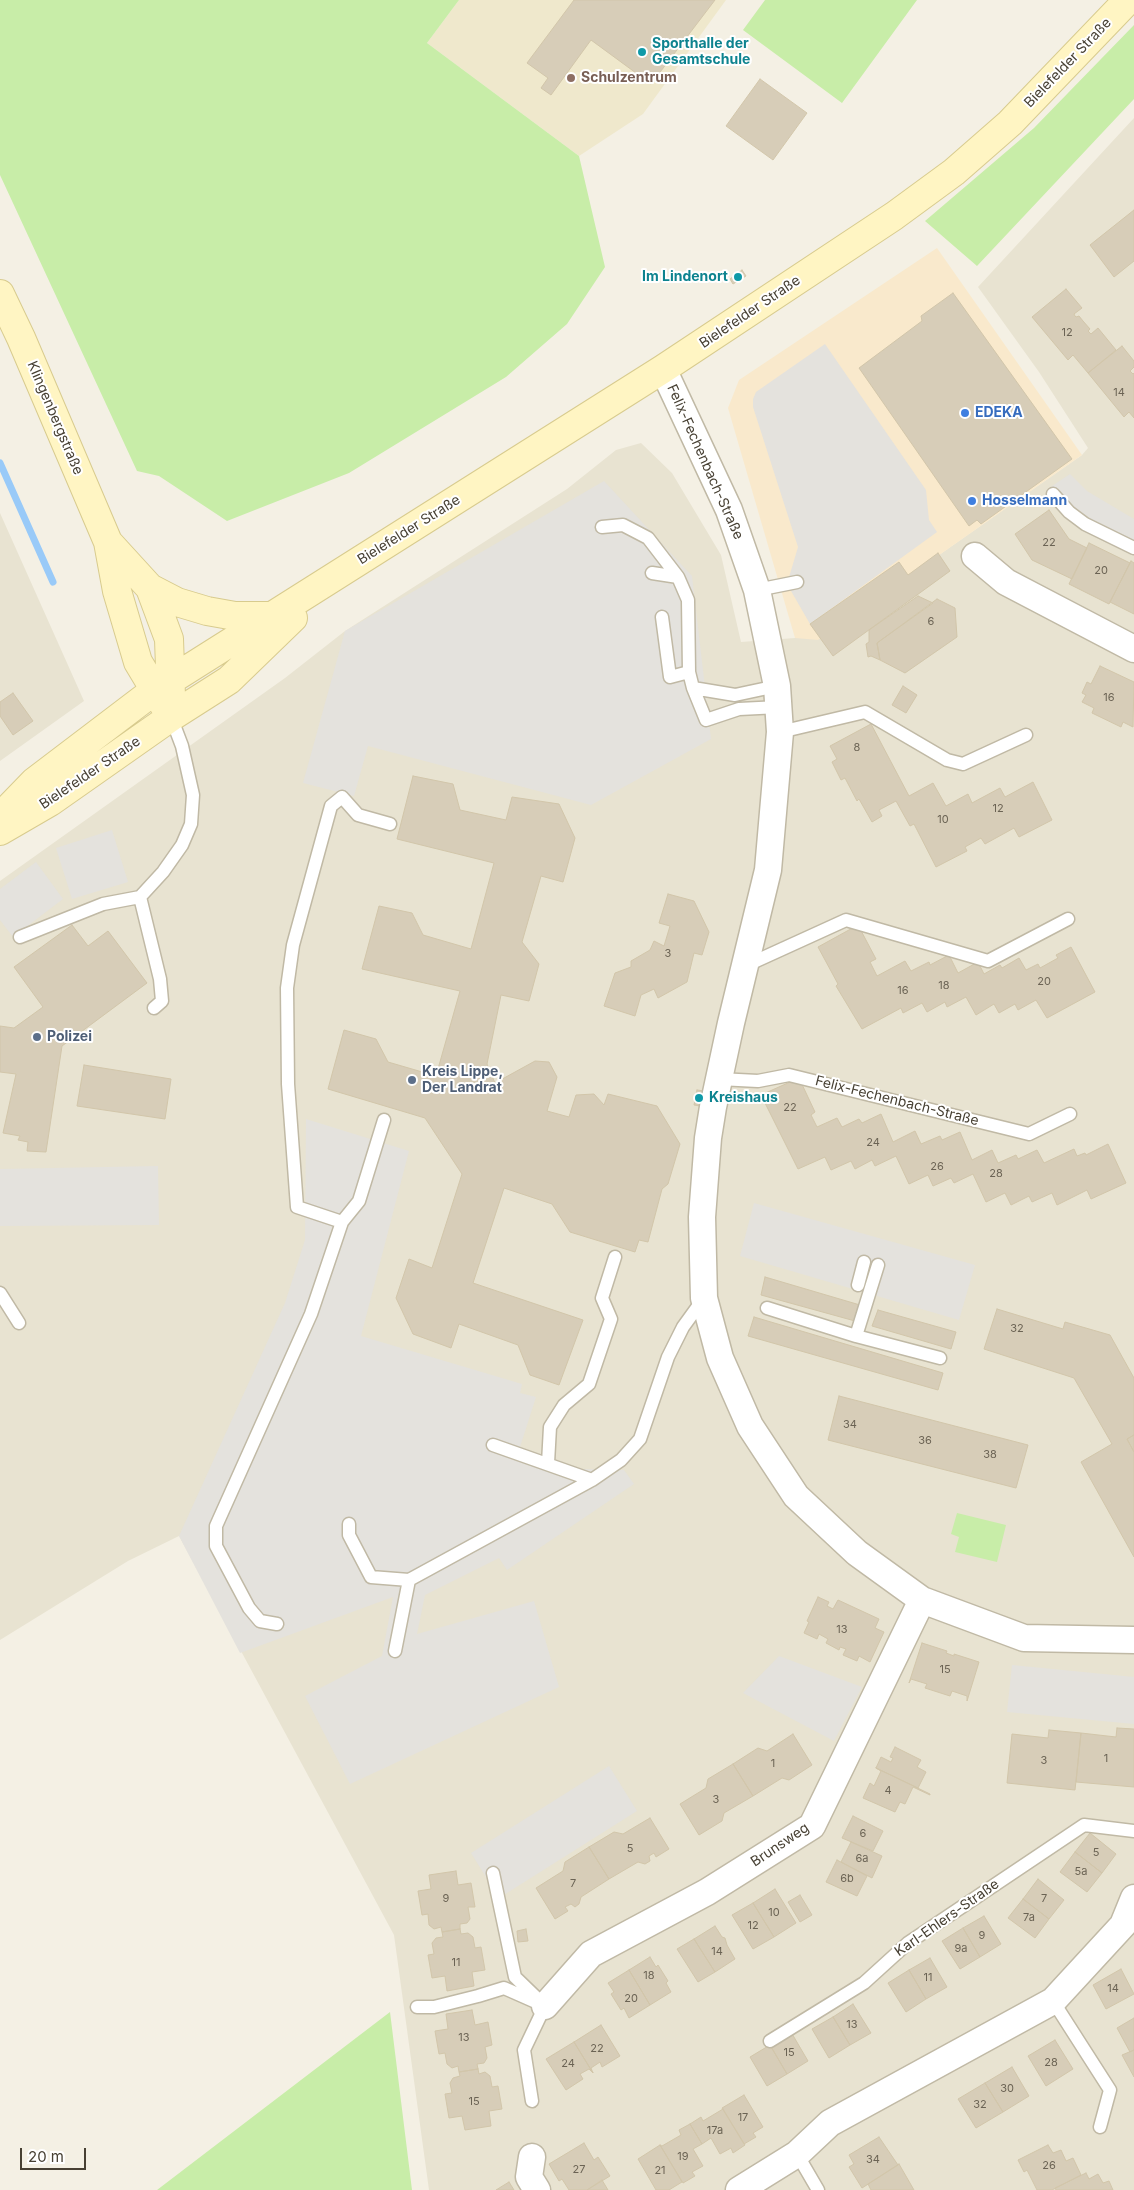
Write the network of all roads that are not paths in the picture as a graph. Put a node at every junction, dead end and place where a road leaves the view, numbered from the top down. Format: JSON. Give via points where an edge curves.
{"nodes":[{"id":1,"x":1128,"y":0,"type":"edge"},
{"id":2,"x":0,"y":294,"type":"edge"},
{"id":3,"x":663,"y":369,"type":"junction"},
{"id":4,"x":1053,"y":494,"type":"dead end"},
{"id":5,"x":602,"y":527,"type":"dead end"},
{"id":6,"x":108,"y":542,"type":"junction"},
{"id":7,"x":1134,"y":548,"type":"edge"},
{"id":8,"x":975,"y":556,"type":"dead end"},
{"id":9,"x":652,"y":573,"type":"dead end"},
{"id":10,"x":336,"y":576,"type":"junction"},
{"id":11,"x":678,"y":577,"type":"junction"},
{"id":12,"x":797,"y":582,"type":"dead end"},
{"id":13,"x":150,"y":588,"type":"junction"},
{"id":14,"x":757,"y":590,"type":"junction"},
{"id":15,"x":275,"y":616,"type":"junction"},
{"id":16,"x":662,"y":617,"type":"dead end"},
{"id":17,"x":1134,"y":649,"type":"edge"},
{"id":18,"x":689,"y":672,"type":"junction"},
{"id":19,"x":163,"y":686,"type":"junction"},
{"id":20,"x":693,"y":688,"type":"junction"},
{"id":21,"x":778,"y":708,"type":"junction"},
{"id":22,"x":171,"y":717,"type":"junction"},
{"id":23,"x":1026,"y":735,"type":"dead end"},
{"id":24,"x":0,"y":817,"type":"edge"},
{"id":25,"x":390,"y":824,"type":"dead end"},
{"id":26,"x":0,"y":831,"type":"edge"},
{"id":27,"x":140,"y":897,"type":"junction"},
{"id":28,"x":1068,"y":919,"type":"dead end"},
{"id":29,"x":20,"y":937,"type":"dead end"},
{"id":30,"x":745,"y":966,"type":"junction"},
{"id":31,"x":154,"y":1008,"type":"dead end"},
{"id":32,"x":719,"y":1079,"type":"junction"},
{"id":33,"x":1070,"y":1114,"type":"dead end"},
{"id":34,"x":384,"y":1120,"type":"dead end"},
{"id":35,"x":342,"y":1222,"type":"junction"},
{"id":36,"x":615,"y":1257,"type":"dead end"},
{"id":37,"x":864,"y":1262,"type":"dead end"},
{"id":38,"x":878,"y":1265,"type":"dead end"},
{"id":39,"x":858,"y":1285,"type":"dead end"},
{"id":40,"x":0,"y":1293,"type":"edge"},
{"id":41,"x":704,"y":1298,"type":"junction"},
{"id":42,"x":767,"y":1308,"type":"dead end"},
{"id":43,"x":19,"y":1323,"type":"dead end"},
{"id":44,"x":856,"y":1336,"type":"junction"},
{"id":45,"x":940,"y":1358,"type":"dead end"},
{"id":46,"x":493,"y":1445,"type":"dead end"},
{"id":47,"x":548,"y":1463,"type":"junction"},
{"id":48,"x":592,"y":1480,"type":"junction"},
{"id":49,"x":349,"y":1524,"type":"dead end"},
{"id":50,"x":409,"y":1580,"type":"junction"},
{"id":51,"x":922,"y":1600,"type":"junction"},
{"id":52,"x":277,"y":1624,"type":"dead end"},
{"id":53,"x":1134,"y":1640,"type":"edge"},
{"id":54,"x":395,"y":1650,"type":"dead end"},
{"id":55,"x":1134,"y":1831,"type":"edge"},
{"id":56,"x":493,"y":1873,"type":"dead end"},
{"id":57,"x":1134,"y":1898,"type":"edge"},
{"id":58,"x":1128,"y":1932,"type":"edge"},
{"id":59,"x":1053,"y":2001,"type":"junction"},
{"id":60,"x":545,"y":2006,"type":"junction"},
{"id":61,"x":417,"y":2007,"type":"dead end"},
{"id":62,"x":770,"y":2041,"type":"dead end"},
{"id":63,"x":532,"y":2101,"type":"dead end"},
{"id":64,"x":1100,"y":2127,"type":"dead end"},
{"id":65,"x":797,"y":2154,"type":"junction"},
{"id":66,"x":532,"y":2157,"type":"dead end"},
{"id":67,"x":537,"y":2190,"type":"edge"},
{"id":68,"x":739,"y":2190,"type":"edge"},
{"id":69,"x":818,"y":2190,"type":"edge"}],
"edges":[{"from":1,"to":3,"type":"main road","name":"Bielefelder Straße","via":[[1010,123],[954,172],[894,216]]},
{"from":2,"to":6,"type":"main road","name":"Klingenbergstraße"},
{"from":3,"to":10,"type":"main road","name":"Bielefelder Straße"},
{"from":3,"to":14,"type":"street","name":"Felix-Fechenbach-Straße","via":[[729,510]]},
{"from":4,"to":7,"type":"lane","via":[[1085,524]]},
{"from":5,"to":11,"type":"lane","via":[[623,525],[648,538]]},
{"from":6,"to":13,"type":"main road","name":"Klingenbergstraße"},
{"from":6,"to":19,"type":"main road","name":"Klingenbergstraße","via":[[116,591],[138,662]]},
{"from":8,"to":17,"type":"street","via":[[1006,582]]},
{"from":9,"to":11,"type":"lane"},
{"from":10,"to":15,"type":"main road","name":"Bielefelder Straße"},
{"from":10,"to":22,"type":"main road","name":"Bielefelder Straße","via":[[229,680]]},
{"from":11,"to":18,"type":"lane","via":[[688,600]]},
{"from":12,"to":14,"type":"lane"},
{"from":13,"to":15,"type":"main road","via":[[177,602],[207,611],[234,616]]},
{"from":13,"to":19,"type":"main road","name":"Klingenbergstraße","via":[[170,639]]},
{"from":14,"to":21,"type":"street","name":"Felix-Fechenbach-Straße"},
{"from":15,"to":19,"type":"main road","name":"Bielefelder Straße"},
{"from":16,"to":18,"type":"lane","via":[[670,677]]},
{"from":18,"to":20,"type":"lane"},
{"from":19,"to":22,"type":"main road","name":"Klingenbergstraße"},
{"from":19,"to":24,"type":"main road","name":"Bielefelder Straße","via":[[34,782]]},
{"from":20,"to":21,"type":"lane","via":[[735,695]]},
{"from":20,"to":21,"type":"lane","via":[[706,720],[739,709]]},
{"from":21,"to":23,"type":"lane","via":[[865,712],[947,760],[963,764]]},
{"from":21,"to":30,"type":"street","name":"Felix-Fechenbach-Straße","via":[[768,870]]},
{"from":22,"to":26,"type":"main road","name":"Bielefelder Straße","via":[[50,802]]},
{"from":22,"to":27,"type":"lane","via":[[182,746],[193,795],[190,824],[182,846]]},
{"from":25,"to":35,"type":"lane","via":[[358,816],[342,797],[331,806],[293,945],[287,988],[288,1084],[298,1207]]},
{"from":27,"to":29,"type":"lane","via":[[103,904]]},
{"from":27,"to":31,"type":"lane","via":[[160,979],[162,1001]]},
{"from":28,"to":30,"type":"lane","via":[[988,961],[846,920]]},
{"from":30,"to":32,"type":"street","name":"Felix-Fechenbach-Straße"},
{"from":32,"to":33,"type":"lane","name":"Felix-Fechenbach-Straße","via":[[758,1081],[789,1075],[1029,1134]]},
{"from":32,"to":41,"type":"street","name":"Felix-Fechenbach-Straße","via":[[708,1138],[702,1217]]},
{"from":34,"to":35,"type":"lane","via":[[359,1201]]},
{"from":35,"to":52,"type":"lane","via":[[311,1314],[216,1526],[216,1546],[249,1608],[260,1621]]},
{"from":36,"to":47,"type":"lane","via":[[602,1298],[611,1319],[589,1384],[564,1405],[550,1427]]},
{"from":37,"to":39,"type":"lane"},
{"from":38,"to":44,"type":"lane"},
{"from":40,"to":43,"type":"lane"},
{"from":41,"to":48,"type":"lane","via":[[683,1327],[668,1357],[640,1439],[621,1460]]},
{"from":41,"to":51,"type":"street","name":"Felix-Fechenbach-Straße","via":[[720,1358],[750,1426],[796,1496],[857,1554]]},
{"from":42,"to":44,"type":"lane"},
{"from":44,"to":45,"type":"lane"},
{"from":46,"to":47,"type":"lane"},
{"from":47,"to":48,"type":"lane"},
{"from":48,"to":50,"type":"lane"},
{"from":49,"to":50,"type":"lane","via":[[349,1536],[371,1577]]},
{"from":50,"to":54,"type":"lane"},
{"from":51,"to":53,"type":"street","name":"Felix-Fechenbach-Straße","via":[[1024,1638]]},
{"from":51,"to":60,"type":"street","name":"Brunsweg","via":[[812,1826],[707,1892],[591,1954]]},
{"from":55,"to":62,"type":"lane","name":"Karl-Ehlers-Straße","via":[[1084,1825],[908,1943],[864,1983]]},
{"from":56,"to":60,"type":"lane","via":[[515,1977]]},
{"from":57,"to":58,"type":"street"},
{"from":58,"to":59,"type":"street"},
{"from":59,"to":64,"type":"lane","via":[[1110,2090]]},
{"from":59,"to":65,"type":"street","via":[[830,2123]]},
{"from":60,"to":61,"type":"lane","via":[[504,1988],[434,2007]]},
{"from":60,"to":63,"type":"lane","via":[[524,2050]]},
{"from":65,"to":68,"type":"street"},
{"from":65,"to":69,"type":"lane"},
{"from":66,"to":67,"type":"street","via":[[529,2177]]}]}
